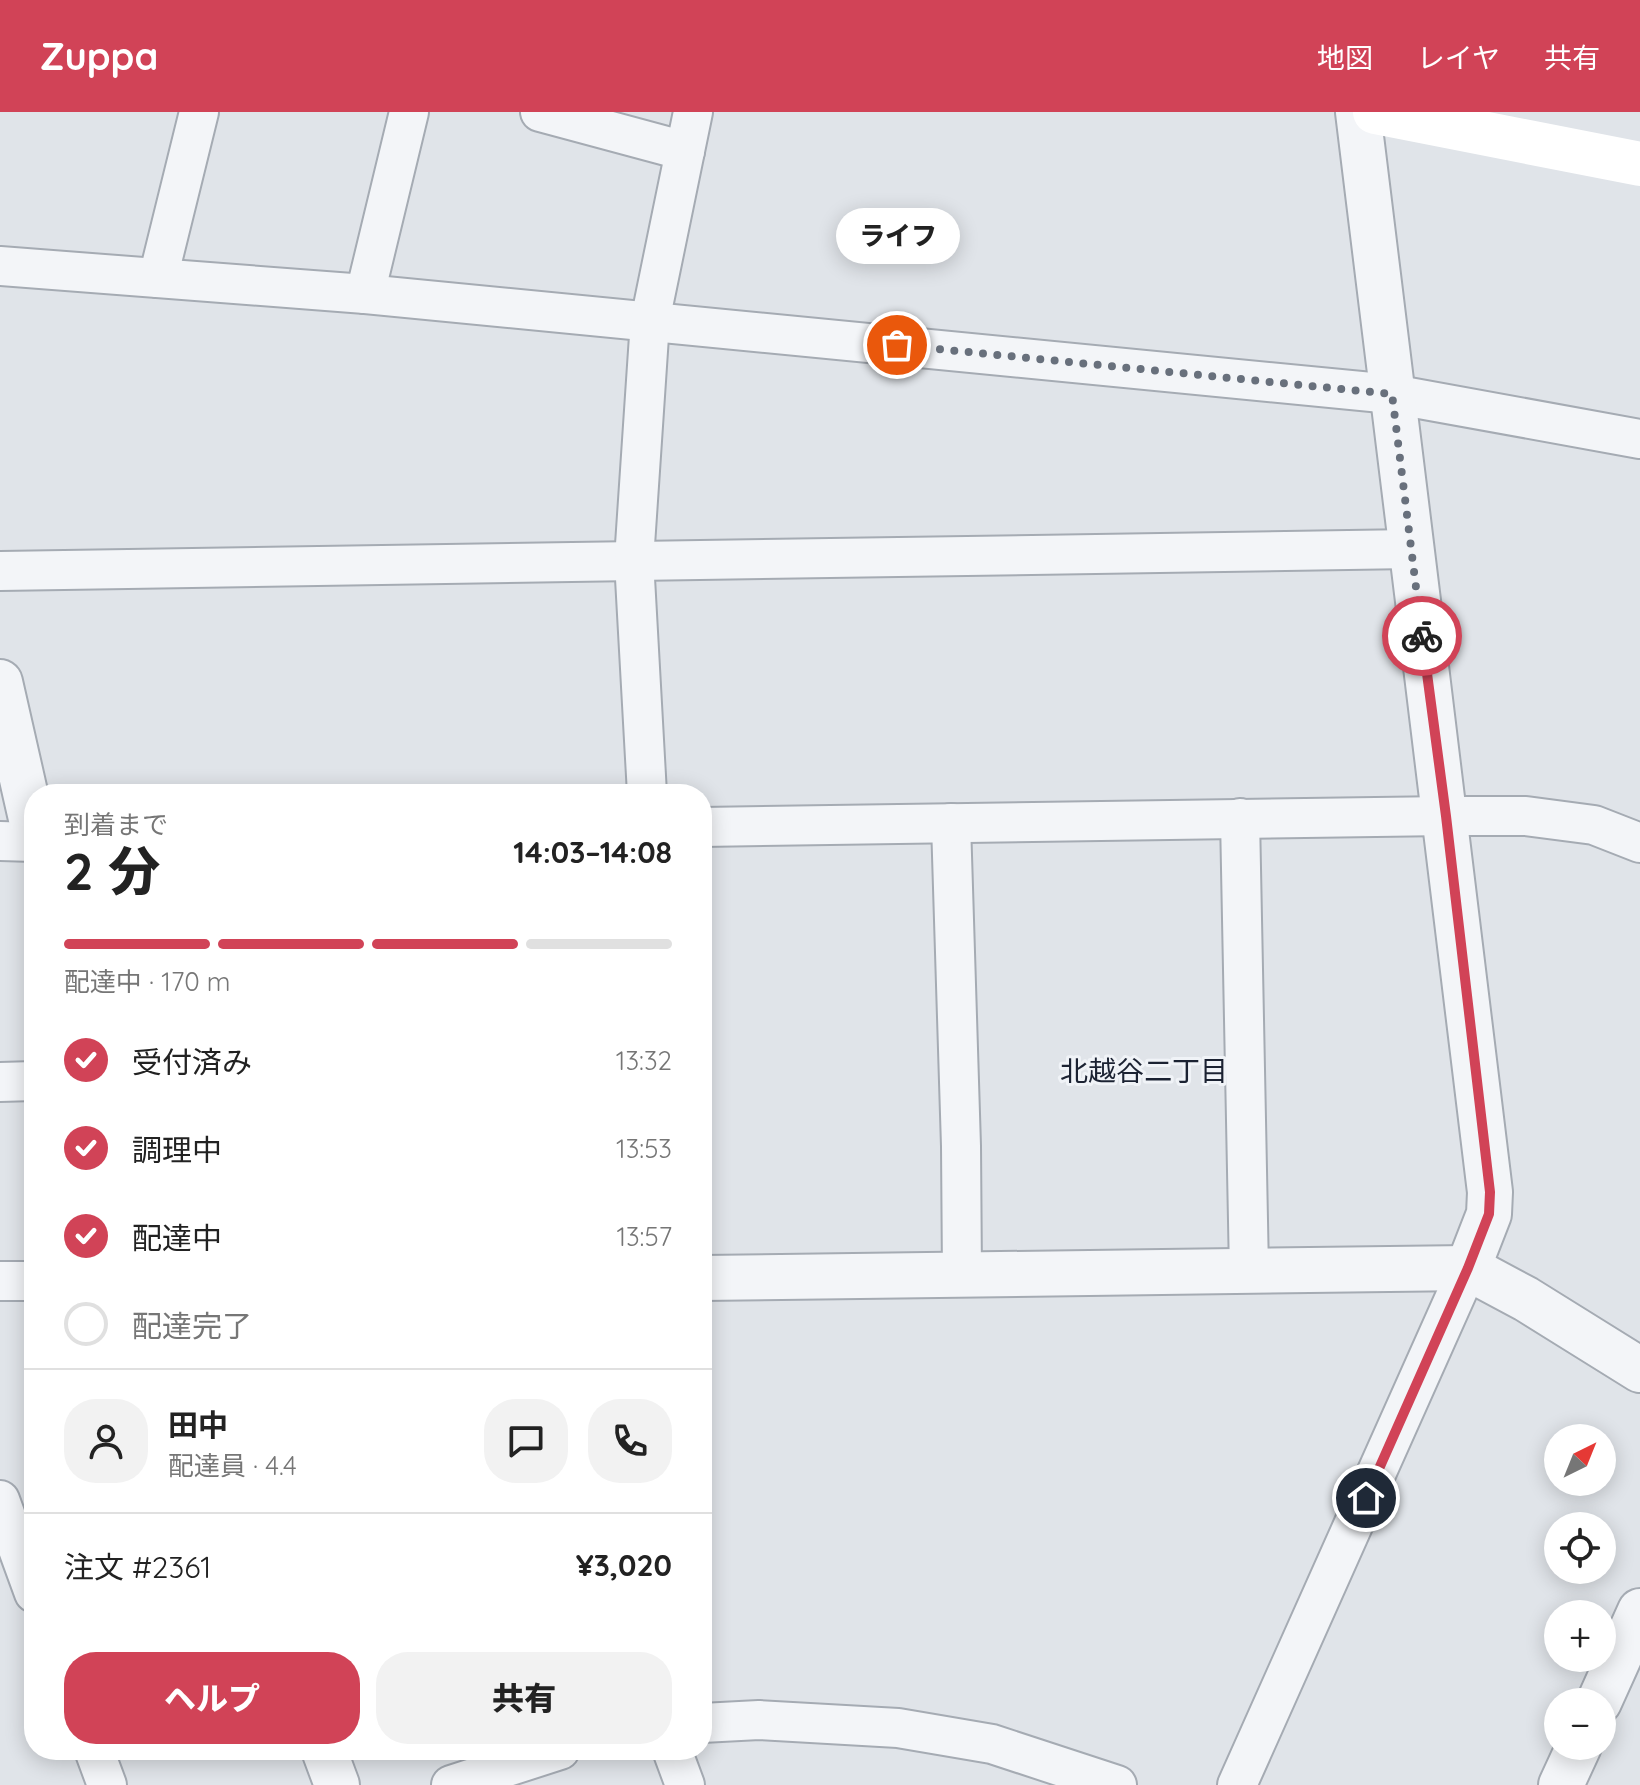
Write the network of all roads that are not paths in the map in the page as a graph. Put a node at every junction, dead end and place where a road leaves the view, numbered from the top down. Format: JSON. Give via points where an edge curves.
{"nodes":[{"id":1,"x":199,"y":112,"type":"edge"},
{"id":2,"x":409,"y":112,"type":"edge"},
{"id":3,"x":540,"y":112,"type":"edge"},
{"id":4,"x":693,"y":112,"type":"edge"},
{"id":5,"x":1358,"y":112,"type":"edge"},
{"id":6,"x":1375,"y":112,"type":"edge"},
{"id":7,"x":685,"y":151,"type":"junction"},
{"id":8,"x":1640,"y":164,"type":"edge"},
{"id":9,"x":0,"y":266,"type":"edge"},
{"id":10,"x":158,"y":278,"type":"junction"},
{"id":11,"x":365,"y":294,"type":"junction"},
{"id":12,"x":650,"y":321,"type":"junction"},
{"id":13,"x":1392,"y":394,"type":"junction"},
{"id":14,"x":1640,"y":439,"type":"edge"},
{"id":15,"x":1411,"y":549,"type":"junction"},
{"id":16,"x":634,"y":560,"type":"junction"},
{"id":17,"x":0,"y":571,"type":"edge"},
{"id":18,"x":0,"y":682,"type":"edge"},
{"id":19,"x":646,"y":784,"type":"edge"},
{"id":20,"x":24,"y":788,"type":"edge"},
{"id":21,"x":1446,"y":816,"type":"junction"},
{"id":22,"x":1240,"y":818,"type":"junction"},
{"id":23,"x":951,"y":823,"type":"junction"},
{"id":24,"x":712,"y":827,"type":"edge"},
{"id":25,"x":0,"y":841,"type":"edge"},
{"id":26,"x":24,"y":842,"type":"edge"},
{"id":27,"x":1640,"y":843,"type":"edge"},
{"id":28,"x":24,"y":1081,"type":"edge"},
{"id":29,"x":0,"y":1082,"type":"edge"},
{"id":30,"x":1468,"y":1268,"type":"junction"},
{"id":31,"x":1249,"y":1271,"type":"junction"},
{"id":32,"x":962,"y":1274,"type":"junction"},
{"id":33,"x":712,"y":1278,"type":"edge"},
{"id":34,"x":0,"y":1281,"type":"edge"},
{"id":35,"x":24,"y":1281,"type":"edge"},
{"id":36,"x":1640,"y":1370,"type":"edge"},
{"id":37,"x":0,"y":1500,"type":"edge"},
{"id":38,"x":24,"y":1566,"type":"edge"},
{"id":39,"x":1640,"y":1611,"type":"edge"},
{"id":40,"x":1605,"y":1688,"type":"edge"},
{"id":41,"x":712,"y":1722,"type":"edge"},
{"id":42,"x":98,"y":1760,"type":"edge"},
{"id":43,"x":328,"y":1760,"type":"edge"},
{"id":44,"x":529,"y":1760,"type":"edge"},
{"id":45,"x":676,"y":1760,"type":"edge"},
{"id":46,"x":1573,"y":1760,"type":"edge"},
{"id":47,"x":107,"y":1785,"type":"edge"},
{"id":48,"x":337,"y":1785,"type":"edge"},
{"id":49,"x":451,"y":1785,"type":"edge"},
{"id":50,"x":685,"y":1785,"type":"edge"},
{"id":51,"x":1117,"y":1785,"type":"edge"},
{"id":52,"x":1237,"y":1785,"type":"edge"},
{"id":53,"x":1561,"y":1785,"type":"edge"}],
"edges":[{"from":1,"to":10,"type":"street"},
{"from":2,"to":11,"type":"street"},
{"from":3,"to":7,"type":"street"},
{"from":4,"to":7,"type":"street"},
{"from":5,"to":13,"type":"street"},
{"from":6,"to":8,"type":"main road"},
{"from":7,"to":12,"type":"street"},
{"from":9,"to":10,"type":"street"},
{"from":10,"to":11,"type":"street"},
{"from":11,"to":12,"type":"street"},
{"from":12,"to":13,"type":"street"},
{"from":12,"to":16,"type":"street"},
{"from":13,"to":14,"type":"street"},
{"from":13,"to":15,"type":"street"},
{"from":15,"to":16,"type":"street"},
{"from":15,"to":21,"type":"street"},
{"from":16,"to":17,"type":"street"},
{"from":16,"to":19,"type":"street"},
{"from":18,"to":20,"type":"street"},
{"from":21,"to":22,"type":"street"},
{"from":21,"to":27,"type":"street","via":[[1526,816],[1594,825]]},
{"from":21,"to":30,"type":"street","via":[[1490,1192],[1489,1214]]},
{"from":22,"to":23,"type":"street"},
{"from":22,"to":31,"type":"street"},
{"from":23,"to":24,"type":"street"},
{"from":23,"to":32,"type":"street"},
{"from":25,"to":26,"type":"street"},
{"from":28,"to":29,"type":"street"},
{"from":30,"to":31,"type":"street"},
{"from":30,"to":36,"type":"street"},
{"from":30,"to":52,"type":"street"},
{"from":31,"to":32,"type":"street"},
{"from":32,"to":33,"type":"street"},
{"from":34,"to":35,"type":"street"},
{"from":37,"to":38,"type":"street"},
{"from":39,"to":40,"type":"street"},
{"from":41,"to":51,"type":"street","via":[[898,1728],[992,1744]]},
{"from":42,"to":47,"type":"street"},
{"from":43,"to":48,"type":"street"},
{"from":44,"to":49,"type":"street"},
{"from":45,"to":50,"type":"street"},
{"from":46,"to":53,"type":"street"}]}
